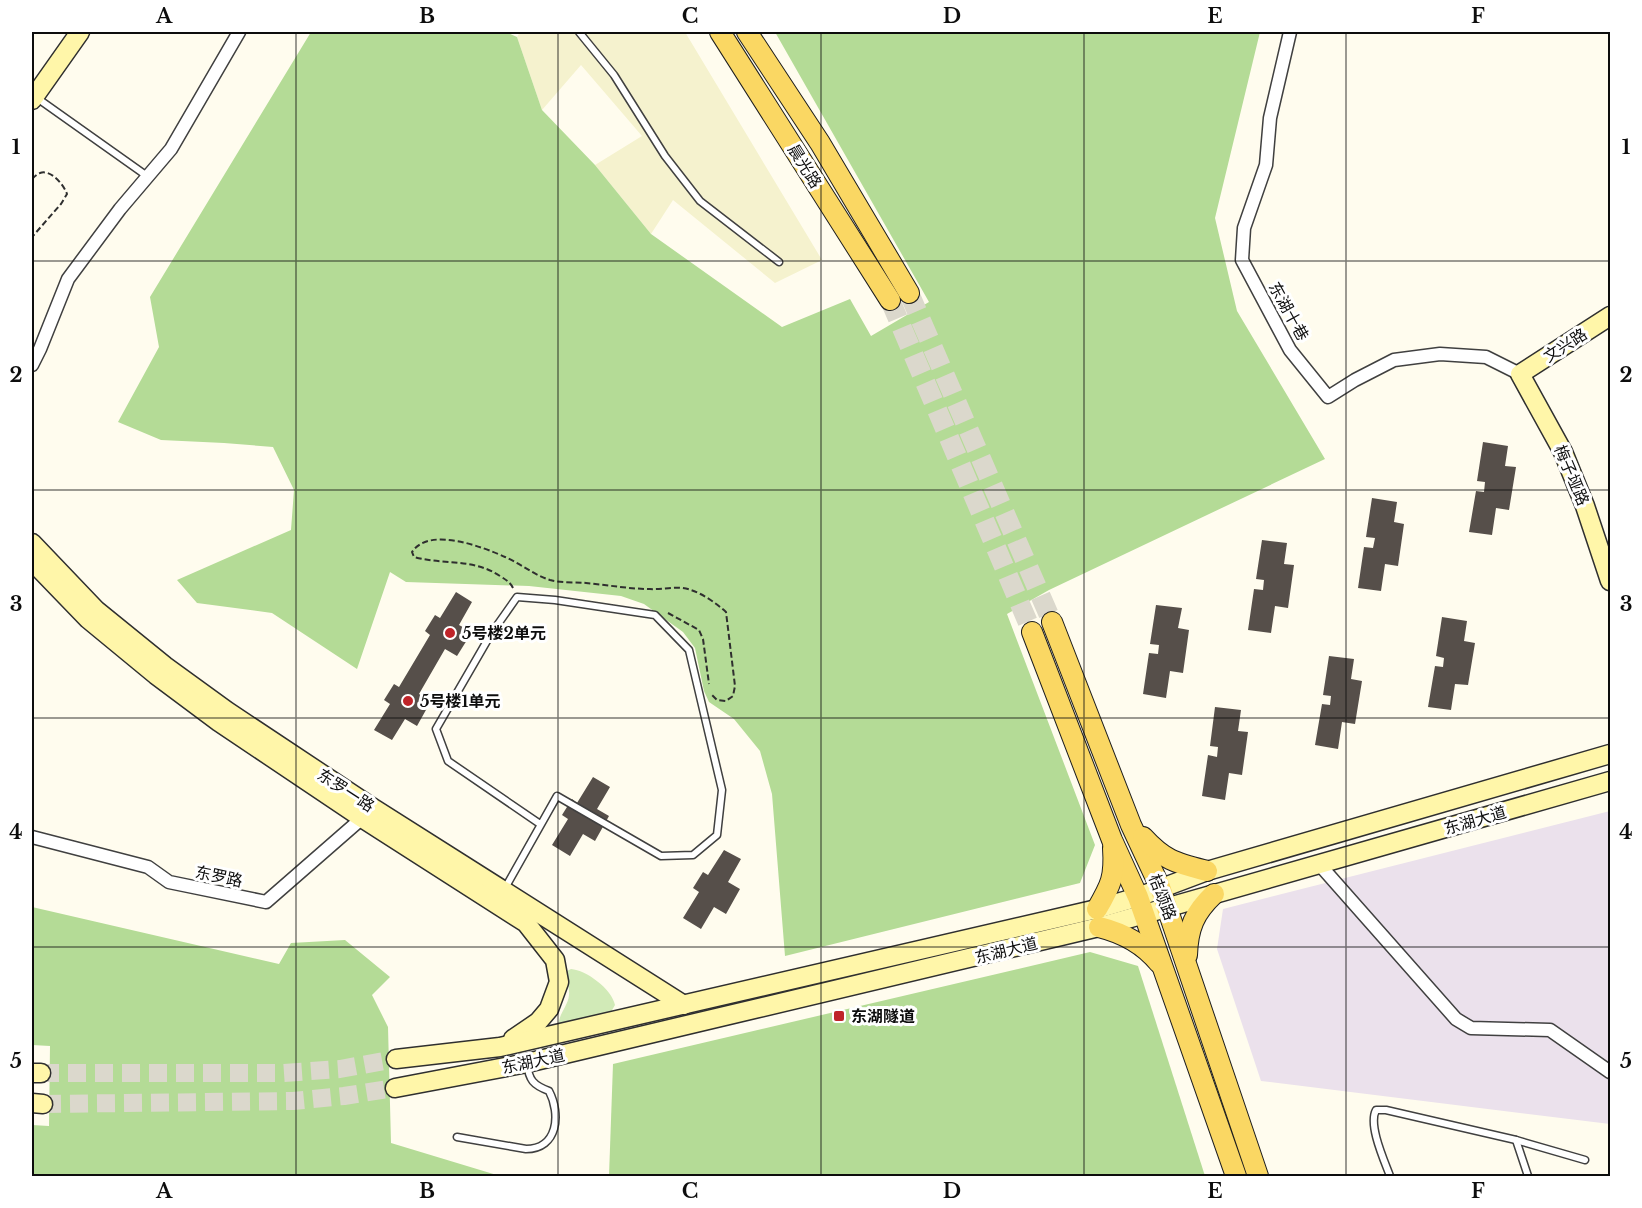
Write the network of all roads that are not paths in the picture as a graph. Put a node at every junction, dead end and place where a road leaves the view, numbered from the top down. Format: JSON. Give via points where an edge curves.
{"nodes":[{"id":1,"x":69,"y":32,"type":"edge"},
{"id":2,"x":80,"y":32,"type":"edge"},
{"id":3,"x":239,"y":32,"type":"edge"},
{"id":4,"x":579,"y":32,"type":"edge"},
{"id":5,"x":720,"y":32,"type":"edge"},
{"id":6,"x":747,"y":32,"type":"edge"},
{"id":7,"x":1290,"y":32,"type":"edge"},
{"id":8,"x":32,"y":93,"type":"edge"},
{"id":9,"x":147,"y":176,"type":"junction"},
{"id":10,"x":779,"y":262,"type":"dead end"},
{"id":11,"x":909,"y":293,"type":"tunnel mouth"},
{"id":12,"x":890,"y":300,"type":"tunnel mouth"},
{"id":13,"x":1611,"y":316,"type":"edge"},
{"id":14,"x":32,"y":364,"type":"edge"},
{"id":15,"x":1521,"y":374,"type":"junction"},
{"id":16,"x":32,"y":543,"type":"edge"},
{"id":17,"x":32,"y":561,"type":"edge"},
{"id":18,"x":1611,"y":581,"type":"edge"},
{"id":19,"x":1052,"y":622,"type":"tunnel mouth"},
{"id":20,"x":1032,"y":632,"type":"tunnel mouth"},
{"id":21,"x":1611,"y":754,"type":"edge"},
{"id":22,"x":1611,"y":781,"type":"edge"},
{"id":23,"x":367,"y":813,"type":"junction"},
{"id":24,"x":540,"y":824,"type":"junction"},
{"id":25,"x":1131,"y":825,"type":"junction"},
{"id":26,"x":32,"y":837,"type":"edge"},
{"id":27,"x":1112,"y":840,"type":"junction"},
{"id":28,"x":1319,"y":864,"type":"junction"},
{"id":29,"x":1207,"y":871,"type":"junction"},
{"id":30,"x":1160,"y":887,"type":"junction"},
{"id":31,"x":504,"y":890,"type":"junction"},
{"id":32,"x":1214,"y":894,"type":"junction"},
{"id":33,"x":1140,"y":905,"type":"junction"},
{"id":34,"x":1168,"y":907,"type":"junction"},
{"id":35,"x":1098,"y":918,"type":"junction"},
{"id":36,"x":1186,"y":961,"type":"junction"},
{"id":37,"x":1163,"y":969,"type":"junction"},
{"id":38,"x":684,"y":1005,"type":"junction"},
{"id":39,"x":500,"y":1047,"type":"junction"},
{"id":40,"x":396,"y":1059,"type":"tunnel mouth"},
{"id":41,"x":526,"y":1063,"type":"junction"},
{"id":42,"x":1611,"y":1072,"type":"edge"},
{"id":43,"x":394,"y":1088,"type":"tunnel mouth"},
{"id":44,"x":457,"y":1137,"type":"dead end"},
{"id":45,"x":1516,"y":1140,"type":"junction"},
{"id":46,"x":1585,"y":1160,"type":"dead end"},
{"id":47,"x":1236,"y":1176,"type":"edge"},
{"id":48,"x":1258,"y":1176,"type":"edge"},
{"id":49,"x":1390,"y":1176,"type":"edge"},
{"id":50,"x":1528,"y":1176,"type":"edge"}],
"edges":[{"from":1,"to":8,"type":"main road"},
{"from":2,"to":8,"type":"main road"},
{"from":3,"to":9,"type":"street","via":[[171,149]]},
{"from":4,"to":10,"type":"lane","via":[[614,75],[665,156],[700,201]]},
{"from":5,"to":12,"type":"main road","name":"晨光路"},
{"from":6,"to":11,"type":"main road","name":"晨光路","via":[[820,143]]},
{"from":7,"to":15,"type":"street","name":"东湖十巷","via":[[1270,118],[1266,165],[1244,228],[1242,260],[1290,350],[1328,397],[1394,360],[1440,354],[1486,357]]},
{"from":8,"to":9,"type":"lane"},
{"from":9,"to":14,"type":"street","via":[[68,279]]},
{"from":13,"to":15,"type":"main road","name":"文兴路"},
{"from":15,"to":18,"type":"main road","name":"梅子垭路","via":[[1563,452]]},
{"from":16,"to":23,"type":"main road","name":"东罗一路","via":[[96,610],[165,666]]},
{"from":17,"to":23,"type":"main road","name":"东罗一路","via":[[88,620],[156,675],[219,722]]},
{"from":19,"to":25,"type":"main road","name":"桔颂路"},
{"from":20,"to":27,"type":"main road","name":"桔颂路"},
{"from":21,"to":29,"type":"main road","name":"东湖大道"},
{"from":22,"to":28,"type":"main road","name":"东湖大道"},
{"from":23,"to":26,"type":"street","name":"东罗路","via":[[266,902],[169,882],[148,867]]},
{"from":23,"to":31,"type":"main road","name":"东罗一路"},
{"from":23,"to":39,"type":"main road","name":"东罗一路","via":[[526,923],[555,960],[559,982],[549,1009],[538,1022]]},
{"from":24,"to":24,"type":"lane","via":[[557,796],[661,856],[693,855],[717,836],[722,790],[688,650],[655,615],[517,597],[436,729],[448,761]]},
{"from":24,"to":31,"type":"lane"},
{"from":25,"to":29,"type":"main road","via":[[1157,852],[1175,863]]},
{"from":25,"to":30,"type":"main road","name":"桔颂路"},
{"from":27,"to":33,"type":"main road","name":"桔颂路"},
{"from":27,"to":35,"type":"main road","via":[[1115,870]]},
{"from":28,"to":32,"type":"main road","name":"东湖大道"},
{"from":28,"to":42,"type":"street","via":[[1456,1019],[1471,1028],[1550,1030]]},
{"from":29,"to":30,"type":"main road","name":"东湖大道"},
{"from":30,"to":33,"type":"main road","name":"东湖大道"},
{"from":30,"to":34,"type":"main road","name":"桔颂路"},
{"from":31,"to":38,"type":"main road","name":"东罗一路"},
{"from":32,"to":34,"type":"main road","name":"东湖大道"},
{"from":32,"to":36,"type":"main road","via":[[1194,918]]},
{"from":33,"to":34,"type":"main road","name":"东湖大道"},
{"from":33,"to":35,"type":"main road","name":"东湖大道"},
{"from":33,"to":37,"type":"main road","name":"桔颂路"},
{"from":34,"to":36,"type":"main road","name":"桔颂路"},
{"from":35,"to":37,"type":"main road","via":[[1150,952]]},
{"from":35,"to":38,"type":"main road","name":"东湖大道"},
{"from":35,"to":41,"type":"main road","name":"东湖大道"},
{"from":36,"to":48,"type":"main road","name":"桔颂路"},
{"from":37,"to":47,"type":"main road","name":"桔颂路"},
{"from":38,"to":39,"type":"main road","name":"东湖大道"},
{"from":39,"to":40,"type":"main road","name":"东湖大道"},
{"from":41,"to":43,"type":"main road","name":"东湖大道"},
{"from":41,"to":44,"type":"lane","via":[[535,1086],[549,1091],[555,1103],[555,1126],[548,1141],[537,1149],[526,1149]]},
{"from":45,"to":46,"type":"lane"},
{"from":45,"to":49,"type":"lane","via":[[1376,1110],[1373,1126]]},
{"from":45,"to":50,"type":"lane"}]}
